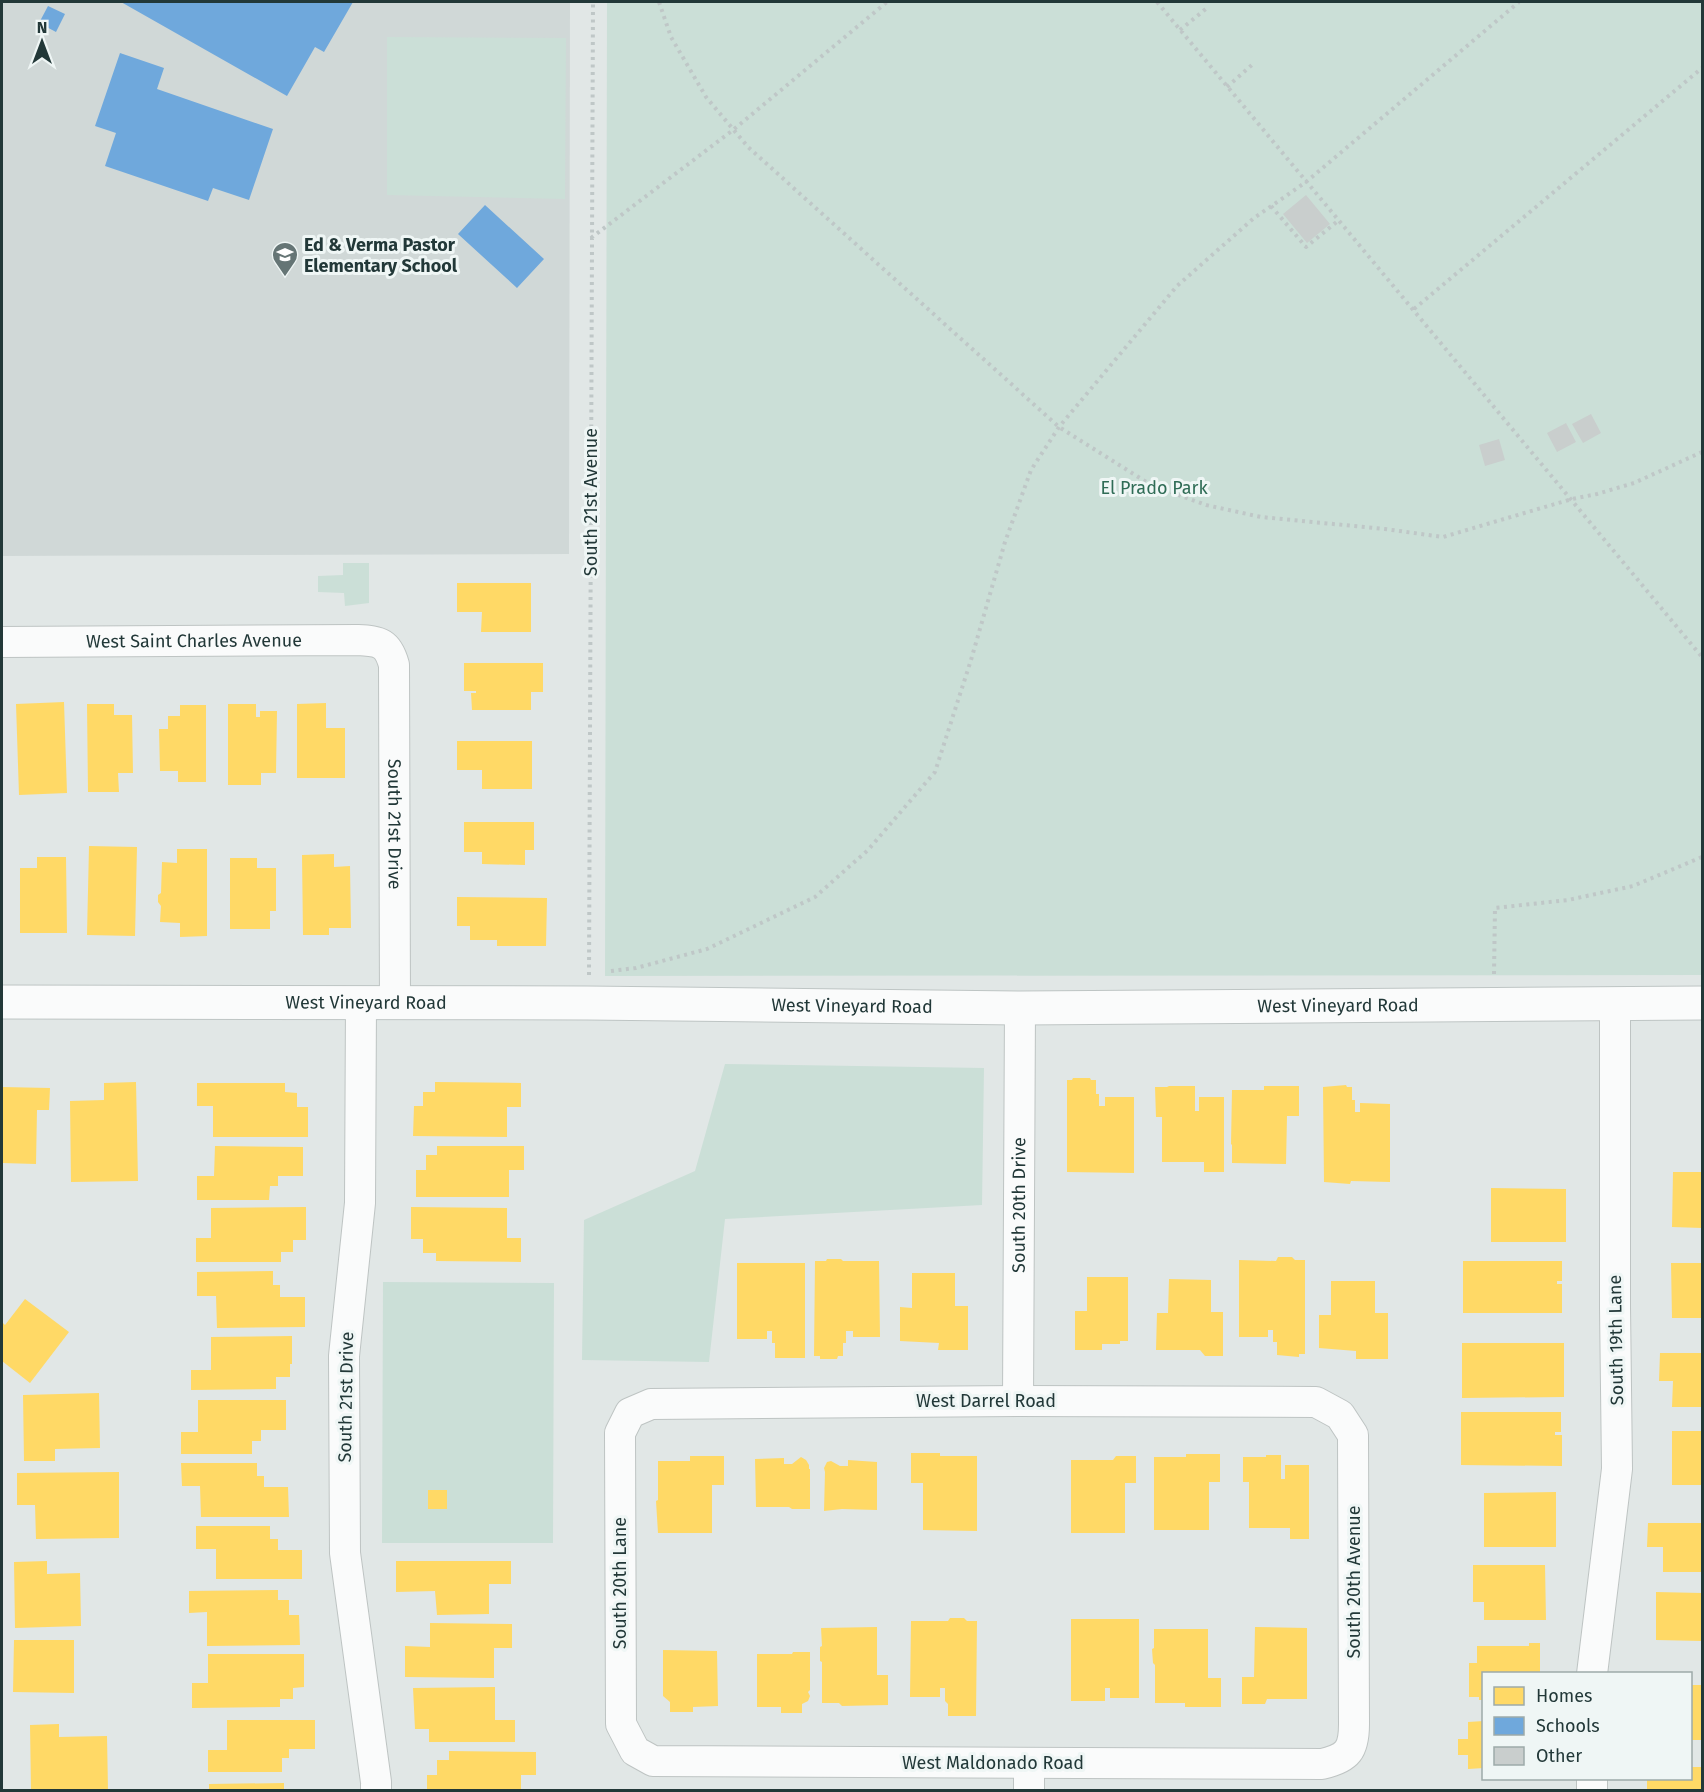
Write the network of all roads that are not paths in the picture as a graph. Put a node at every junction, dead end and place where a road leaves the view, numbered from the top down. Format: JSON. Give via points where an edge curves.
{"nodes":[{"id":1,"x":2,"y":642,"type":"edge"},
{"id":2,"x":386,"y":646,"type":"joint"},
{"id":3,"x":2,"y":1002,"type":"edge"},
{"id":4,"x":361,"y":1003,"type":"junction"},
{"id":5,"x":395,"y":1003,"type":"junction"},
{"id":6,"x":1702,"y":1003,"type":"edge"},
{"id":7,"x":1615,"y":1004,"type":"junction"},
{"id":8,"x":1020,"y":1008,"type":"junction"},
{"id":9,"x":1018,"y":1401,"type":"junction"},
{"id":10,"x":630,"y":1413,"type":"joint"},
{"id":11,"x":1340,"y":1415,"type":"joint"},
{"id":12,"x":1592,"y":1672,"type":"edge"},
{"id":13,"x":635,"y":1751,"type":"joint"},
{"id":14,"x":1349,"y":1751,"type":"joint"},
{"id":15,"x":1029,"y":1777,"type":"edge"},
{"id":16,"x":376,"y":1791,"type":"edge"}],
"edges":[{"from":1,"to":2,"type":"street","name":"West Saint Charles Avenue","via":[[370,640]]},
{"from":2,"to":5,"type":"street","name":"South 21st Drive","via":[[394,665]]},
{"from":3,"to":4,"type":"street","name":"West Vineyard Road"},
{"from":4,"to":5,"type":"street","name":"West Vineyard Road"},
{"from":4,"to":16,"type":"street","name":"South 21st Drive","via":[[360,1203],[344,1356],[345,1553]]},
{"from":5,"to":8,"type":"street","name":"West Vineyard Road"},
{"from":6,"to":7,"type":"street","name":"West Vineyard Road"},
{"from":7,"to":8,"type":"street","name":"West Vineyard Road"},
{"from":7,"to":12,"type":"street","name":"South 19th Lane","via":[[1617,1469]]},
{"from":8,"to":9,"type":"street","name":"South 20th Drive"},
{"from":9,"to":10,"type":"street","name":"West Darrel Road","via":[[651,1404]]},
{"from":9,"to":11,"type":"street","name":"West Darrel Road","via":[[1316,1402]]},
{"from":10,"to":13,"type":"street","name":"South 20th Lane","via":[[620,1433],[621,1724]]},
{"from":11,"to":14,"type":"street","name":"South 20th Avenue","via":[[1353,1435],[1354,1739]]},
{"from":13,"to":15,"type":"street","name":"West Maldonado Road","via":[[653,1761]]},
{"from":14,"to":15,"type":"street","name":"West Maldonado Road","via":[[1322,1764]]}]}
